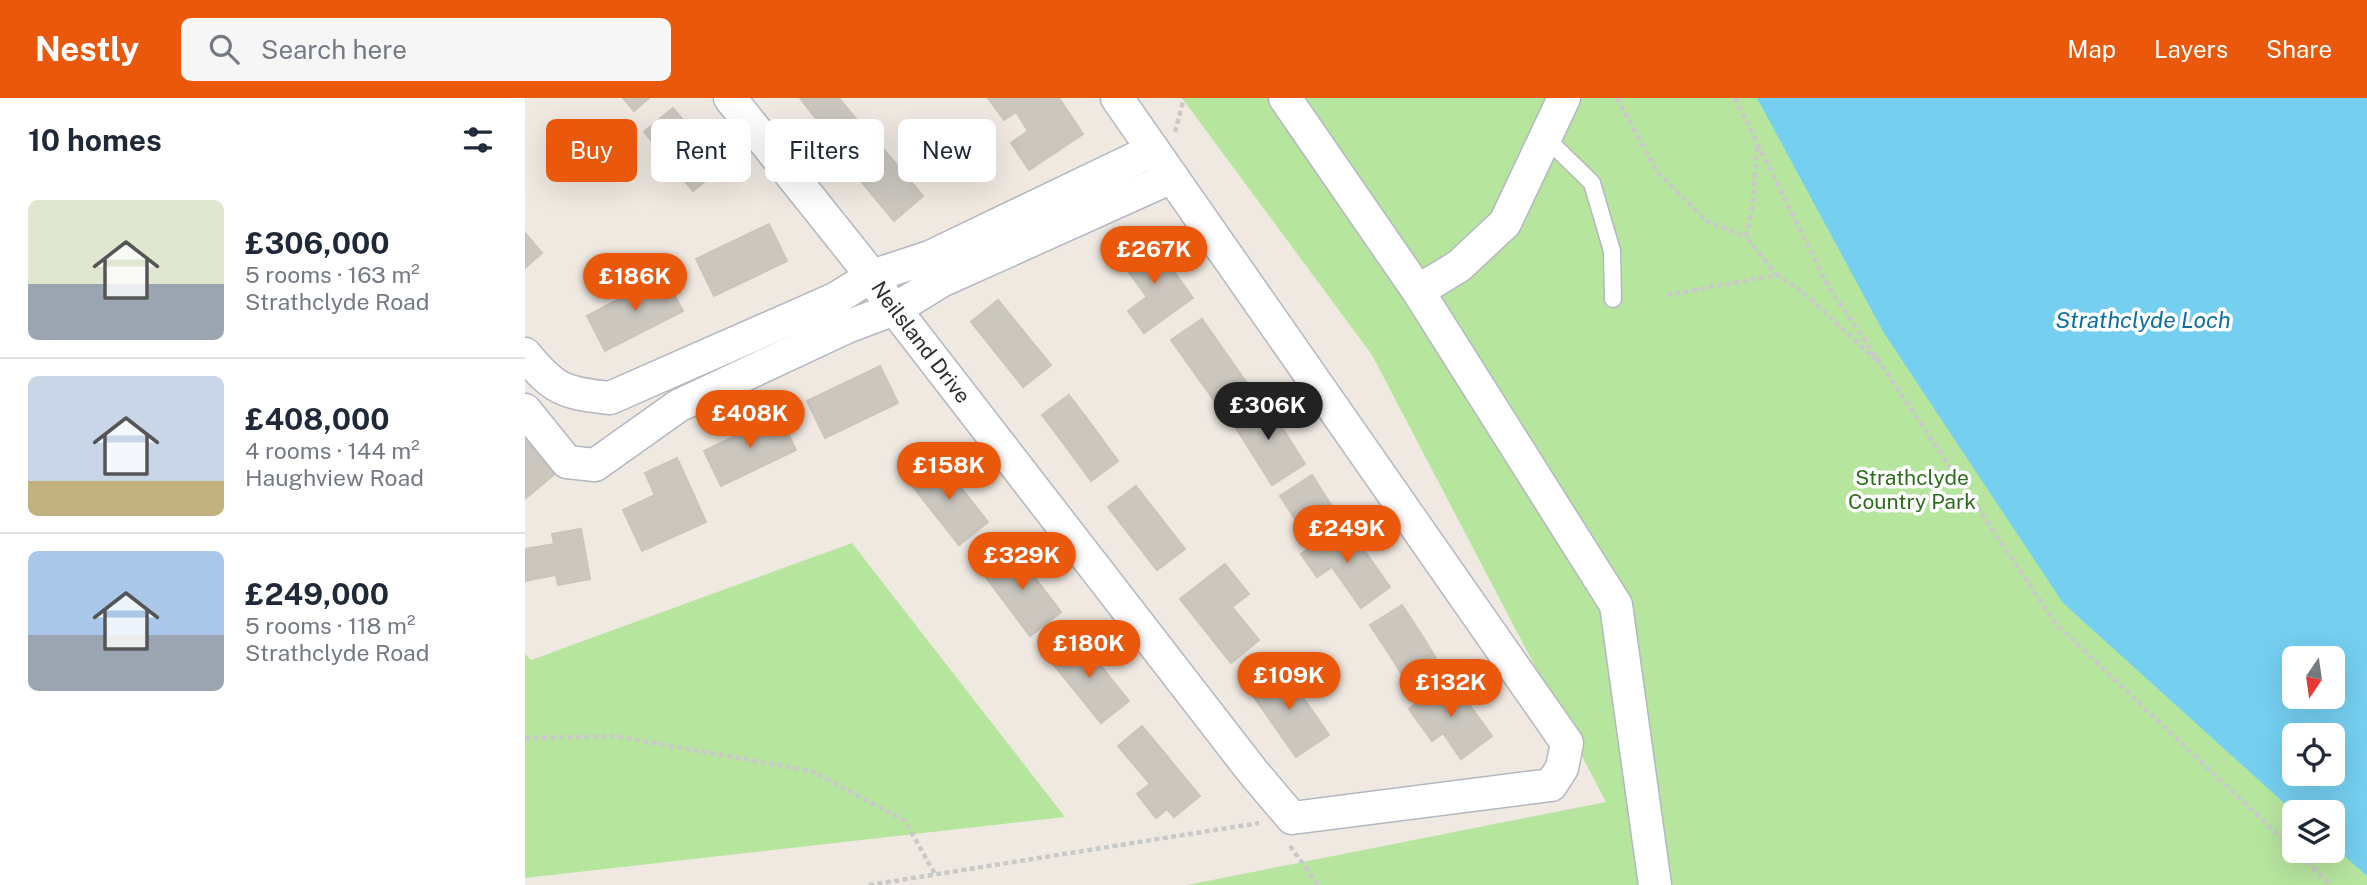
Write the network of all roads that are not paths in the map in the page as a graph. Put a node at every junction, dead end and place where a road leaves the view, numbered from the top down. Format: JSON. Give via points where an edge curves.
{"nodes":[{"id":1,"x":730,"y":98,"type":"edge"},
{"id":2,"x":1117,"y":98,"type":"edge"},
{"id":3,"x":1285,"y":98,"type":"edge"},
{"id":4,"x":1564,"y":98,"type":"edge"},
{"id":5,"x":1545,"y":137,"type":"junction"},
{"id":6,"x":1153,"y":150,"type":"junction"},
{"id":7,"x":1172,"y":177,"type":"junction"},
{"id":8,"x":872,"y":276,"type":"junction"},
{"id":9,"x":1418,"y":291,"type":"junction"},
{"id":10,"x":1613,"y":299,"type":"dead end"},
{"id":11,"x":897,"y":308,"type":"junction"},
{"id":12,"x":525,"y":354,"type":"edge"},
{"id":13,"x":610,"y":398,"type":"junction"},
{"id":14,"x":525,"y":410,"type":"edge"},
{"id":15,"x":623,"y":445,"type":"junction"},
{"id":16,"x":1655,"y":885,"type":"edge"}],
"edges":[{"from":1,"to":8,"type":"street","name":"Neilsland Drive"},
{"from":2,"to":6,"type":"street"},
{"from":3,"to":9,"type":"street"},
{"from":4,"to":5,"type":"street"},
{"from":5,"to":9,"type":"street","via":[[1505,223],[1459,266]]},
{"from":5,"to":10,"type":"lane","via":[[1592,183],[1612,251]]},
{"from":6,"to":7,"type":"street"},
{"from":6,"to":8,"type":"street","via":[[930,257]]},
{"from":7,"to":11,"type":"street","via":[[941,281]]},
{"from":7,"to":11,"type":"street","name":"Neilsland Drive","via":[[1567,743],[1562,768],[1551,785],[1290,830],[1252,772]]},
{"from":8,"to":11,"type":"street","name":"Neilsland Drive"},
{"from":8,"to":13,"type":"street","via":[[835,299]]},
{"from":9,"to":16,"type":"street","via":[[1616,605]]},
{"from":11,"to":15,"type":"street","via":[[678,406]]},
{"from":12,"to":13,"type":"street","via":[[548,383],[578,395]]},
{"from":13,"to":15,"type":"street"},
{"from":14,"to":15,"type":"street","via":[[567,462],[595,465]]}]}
